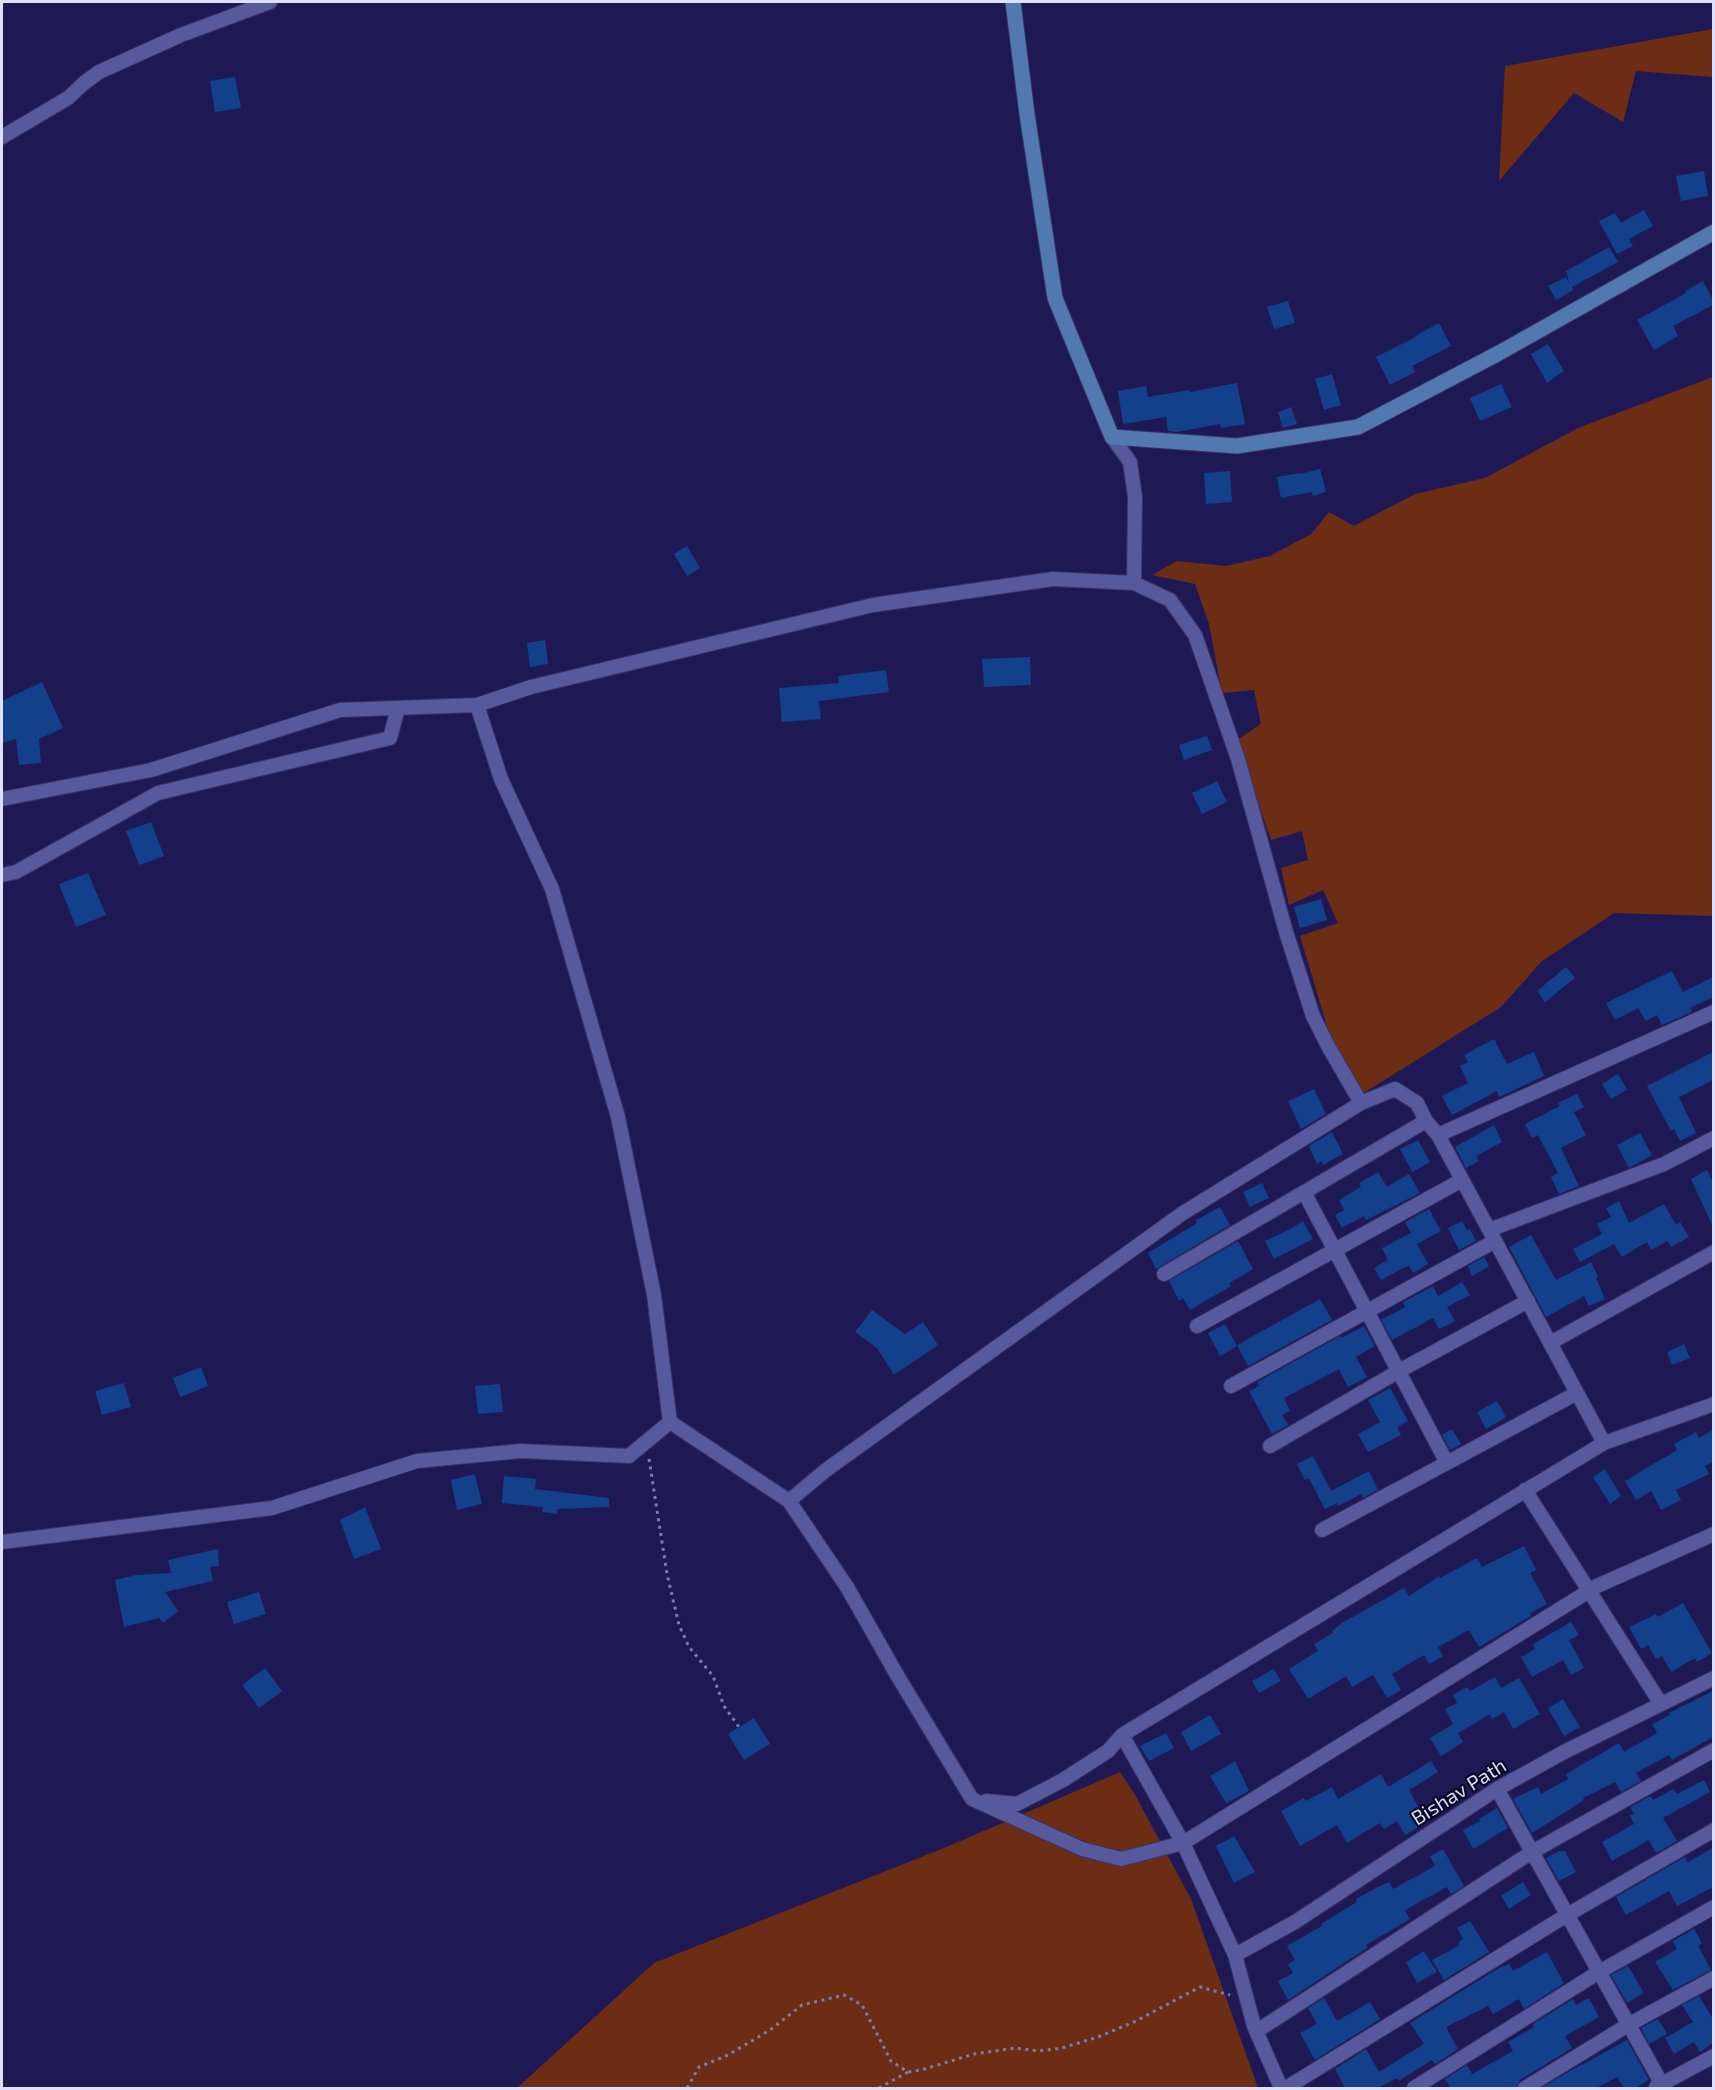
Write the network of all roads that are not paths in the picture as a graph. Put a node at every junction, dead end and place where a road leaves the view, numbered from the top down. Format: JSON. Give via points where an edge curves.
{"nodes":[{"id":1,"x":270,"y":2,"type":"edge"},
{"id":2,"x":1012,"y":2,"type":"edge"},
{"id":3,"x":2,"y":137,"type":"edge"},
{"id":4,"x":1713,"y":232,"type":"edge"},
{"id":5,"x":1112,"y":437,"type":"junction"},
{"id":6,"x":1134,"y":583,"type":"junction"},
{"id":7,"x":477,"y":705,"type":"junction"},
{"id":8,"x":398,"y":708,"type":"junction"},
{"id":9,"x":2,"y":798,"type":"edge"},
{"id":10,"x":2,"y":875,"type":"edge"},
{"id":11,"x":1713,"y":1012,"type":"edge"},
{"id":12,"x":1362,"y":1103,"type":"junction"},
{"id":13,"x":1426,"y":1121,"type":"junction"},
{"id":14,"x":1438,"y":1135,"type":"junction"},
{"id":15,"x":1713,"y":1138,"type":"edge"},
{"id":16,"x":1462,"y":1180,"type":"junction"},
{"id":17,"x":1305,"y":1192,"type":"junction"},
{"id":18,"x":1492,"y":1235,"type":"junction"},
{"id":19,"x":1335,"y":1249,"type":"junction"},
{"id":20,"x":1713,"y":1252,"type":"edge"},
{"id":21,"x":1164,"y":1274,"type":"dead end"},
{"id":22,"x":1528,"y":1301,"type":"junction"},
{"id":23,"x":1367,"y":1311,"type":"junction"},
{"id":24,"x":1197,"y":1326,"type":"dead end"},
{"id":25,"x":1550,"y":1343,"type":"junction"},
{"id":26,"x":1399,"y":1371,"type":"junction"},
{"id":27,"x":1231,"y":1386,"type":"dead end"},
{"id":28,"x":1577,"y":1392,"type":"junction"},
{"id":29,"x":1713,"y":1404,"type":"edge"},
{"id":30,"x":670,"y":1422,"type":"junction"},
{"id":31,"x":1604,"y":1443,"type":"junction"},
{"id":32,"x":1270,"y":1446,"type":"dead end"},
{"id":33,"x":1447,"y":1463,"type":"junction"},
{"id":34,"x":1525,"y":1490,"type":"junction"},
{"id":35,"x":789,"y":1501,"type":"junction"},
{"id":36,"x":1322,"y":1530,"type":"dead end"},
{"id":37,"x":1713,"y":1534,"type":"edge"},
{"id":38,"x":2,"y":1542,"type":"edge"},
{"id":39,"x":1589,"y":1591,"type":"junction"},
{"id":40,"x":1713,"y":1678,"type":"edge"},
{"id":41,"x":1661,"y":1704,"type":"junction"},
{"id":42,"x":1122,"y":1735,"type":"junction"},
{"id":43,"x":1713,"y":1750,"type":"edge"},
{"id":44,"x":1497,"y":1789,"type":"junction"},
{"id":45,"x":972,"y":1799,"type":"junction"},
{"id":46,"x":1713,"y":1830,"type":"edge"},
{"id":47,"x":1183,"y":1843,"type":"junction"},
{"id":48,"x":1532,"y":1852,"type":"junction"},
{"id":49,"x":1713,"y":1907,"type":"edge"},
{"id":50,"x":1567,"y":1915,"type":"junction"},
{"id":51,"x":1234,"y":1954,"type":"junction"},
{"id":52,"x":1599,"y":1972,"type":"junction"},
{"id":53,"x":1713,"y":1978,"type":"edge"},
{"id":54,"x":1628,"y":2025,"type":"junction"},
{"id":55,"x":1257,"y":2031,"type":"junction"},
{"id":56,"x":1713,"y":2055,"type":"edge"},
{"id":57,"x":1659,"y":2087,"type":"edge"},
{"id":58,"x":1281,"y":2088,"type":"edge"},
{"id":59,"x":1286,"y":2088,"type":"edge"},
{"id":60,"x":1414,"y":2088,"type":"edge"},
{"id":61,"x":1525,"y":2088,"type":"edge"}],
"edges":[{"from":1,"to":3,"type":"street","via":[[181,35],[99,72],[68,98]]},
{"from":2,"to":5,"type":"street","via":[[1055,298]]},
{"from":4,"to":5,"type":"street","via":[[1358,428],[1236,446]]},
{"from":5,"to":6,"type":"street","via":[[1130,462],[1135,497]]},
{"from":6,"to":7,"type":"street","via":[[1053,579],[873,605],[531,687]]},
{"from":6,"to":12,"type":"street","via":[[1170,600],[1195,635],[1238,759],[1313,1016]]},
{"from":7,"to":8,"type":"street"},
{"from":7,"to":30,"type":"street","via":[[501,779],[552,889],[618,1117],[654,1295]]},
{"from":8,"to":9,"type":"street","via":[[340,710],[151,770]]},
{"from":8,"to":10,"type":"street","via":[[390,738],[158,793],[16,872]]},
{"from":11,"to":14,"type":"street"},
{"from":12,"to":13,"type":"street","via":[[1395,1089],[1417,1103]]},
{"from":12,"to":35,"type":"street","via":[[1183,1213],[826,1470]]},
{"from":13,"to":14,"type":"street"},
{"from":13,"to":17,"type":"street"},
{"from":14,"to":16,"type":"street"},
{"from":15,"to":18,"type":"street","via":[[1664,1164]]},
{"from":16,"to":18,"type":"street"},
{"from":16,"to":19,"type":"street"},
{"from":17,"to":19,"type":"street"},
{"from":17,"to":21,"type":"street"},
{"from":18,"to":22,"type":"street"},
{"from":18,"to":23,"type":"street"},
{"from":19,"to":23,"type":"street"},
{"from":19,"to":24,"type":"street"},
{"from":20,"to":25,"type":"street"},
{"from":22,"to":25,"type":"street"},
{"from":22,"to":26,"type":"street"},
{"from":23,"to":26,"type":"street"},
{"from":23,"to":27,"type":"street"},
{"from":25,"to":28,"type":"street"},
{"from":26,"to":32,"type":"street"},
{"from":26,"to":33,"type":"street"},
{"from":28,"to":31,"type":"street"},
{"from":28,"to":33,"type":"street"},
{"from":29,"to":31,"type":"street"},
{"from":30,"to":35,"type":"street"},
{"from":30,"to":38,"type":"street","via":[[629,1456],[521,1451],[417,1461],[273,1508]]},
{"from":31,"to":34,"type":"street"},
{"from":33,"to":36,"type":"street"},
{"from":34,"to":39,"type":"street"},
{"from":34,"to":42,"type":"street"},
{"from":35,"to":45,"type":"street","via":[[847,1587]]},
{"from":37,"to":39,"type":"street"},
{"from":39,"to":41,"type":"street"},
{"from":39,"to":47,"type":"street"},
{"from":40,"to":41,"type":"street","name":"Bishav Path"},
{"from":41,"to":44,"type":"street","name":"Bishav Path"},
{"from":42,"to":45,"type":"street","via":[[1108,1751],[1017,1804]]},
{"from":42,"to":47,"type":"street"},
{"from":43,"to":48,"type":"street"},
{"from":44,"to":48,"type":"street"},
{"from":44,"to":51,"type":"street","name":"Bishav Path","via":[[1295,1922]]},
{"from":45,"to":47,"type":"street","via":[[1082,1849],[1121,1859]]},
{"from":46,"to":50,"type":"street"},
{"from":47,"to":51,"type":"street"},
{"from":48,"to":50,"type":"street"},
{"from":48,"to":55,"type":"street"},
{"from":49,"to":52,"type":"street"},
{"from":50,"to":52,"type":"street"},
{"from":50,"to":59,"type":"street"},
{"from":51,"to":55,"type":"street"},
{"from":52,"to":54,"type":"street"},
{"from":52,"to":60,"type":"street"},
{"from":53,"to":54,"type":"street"},
{"from":54,"to":57,"type":"street"},
{"from":54,"to":61,"type":"street"},
{"from":55,"to":58,"type":"street"},
{"from":56,"to":57,"type":"street"}]}
